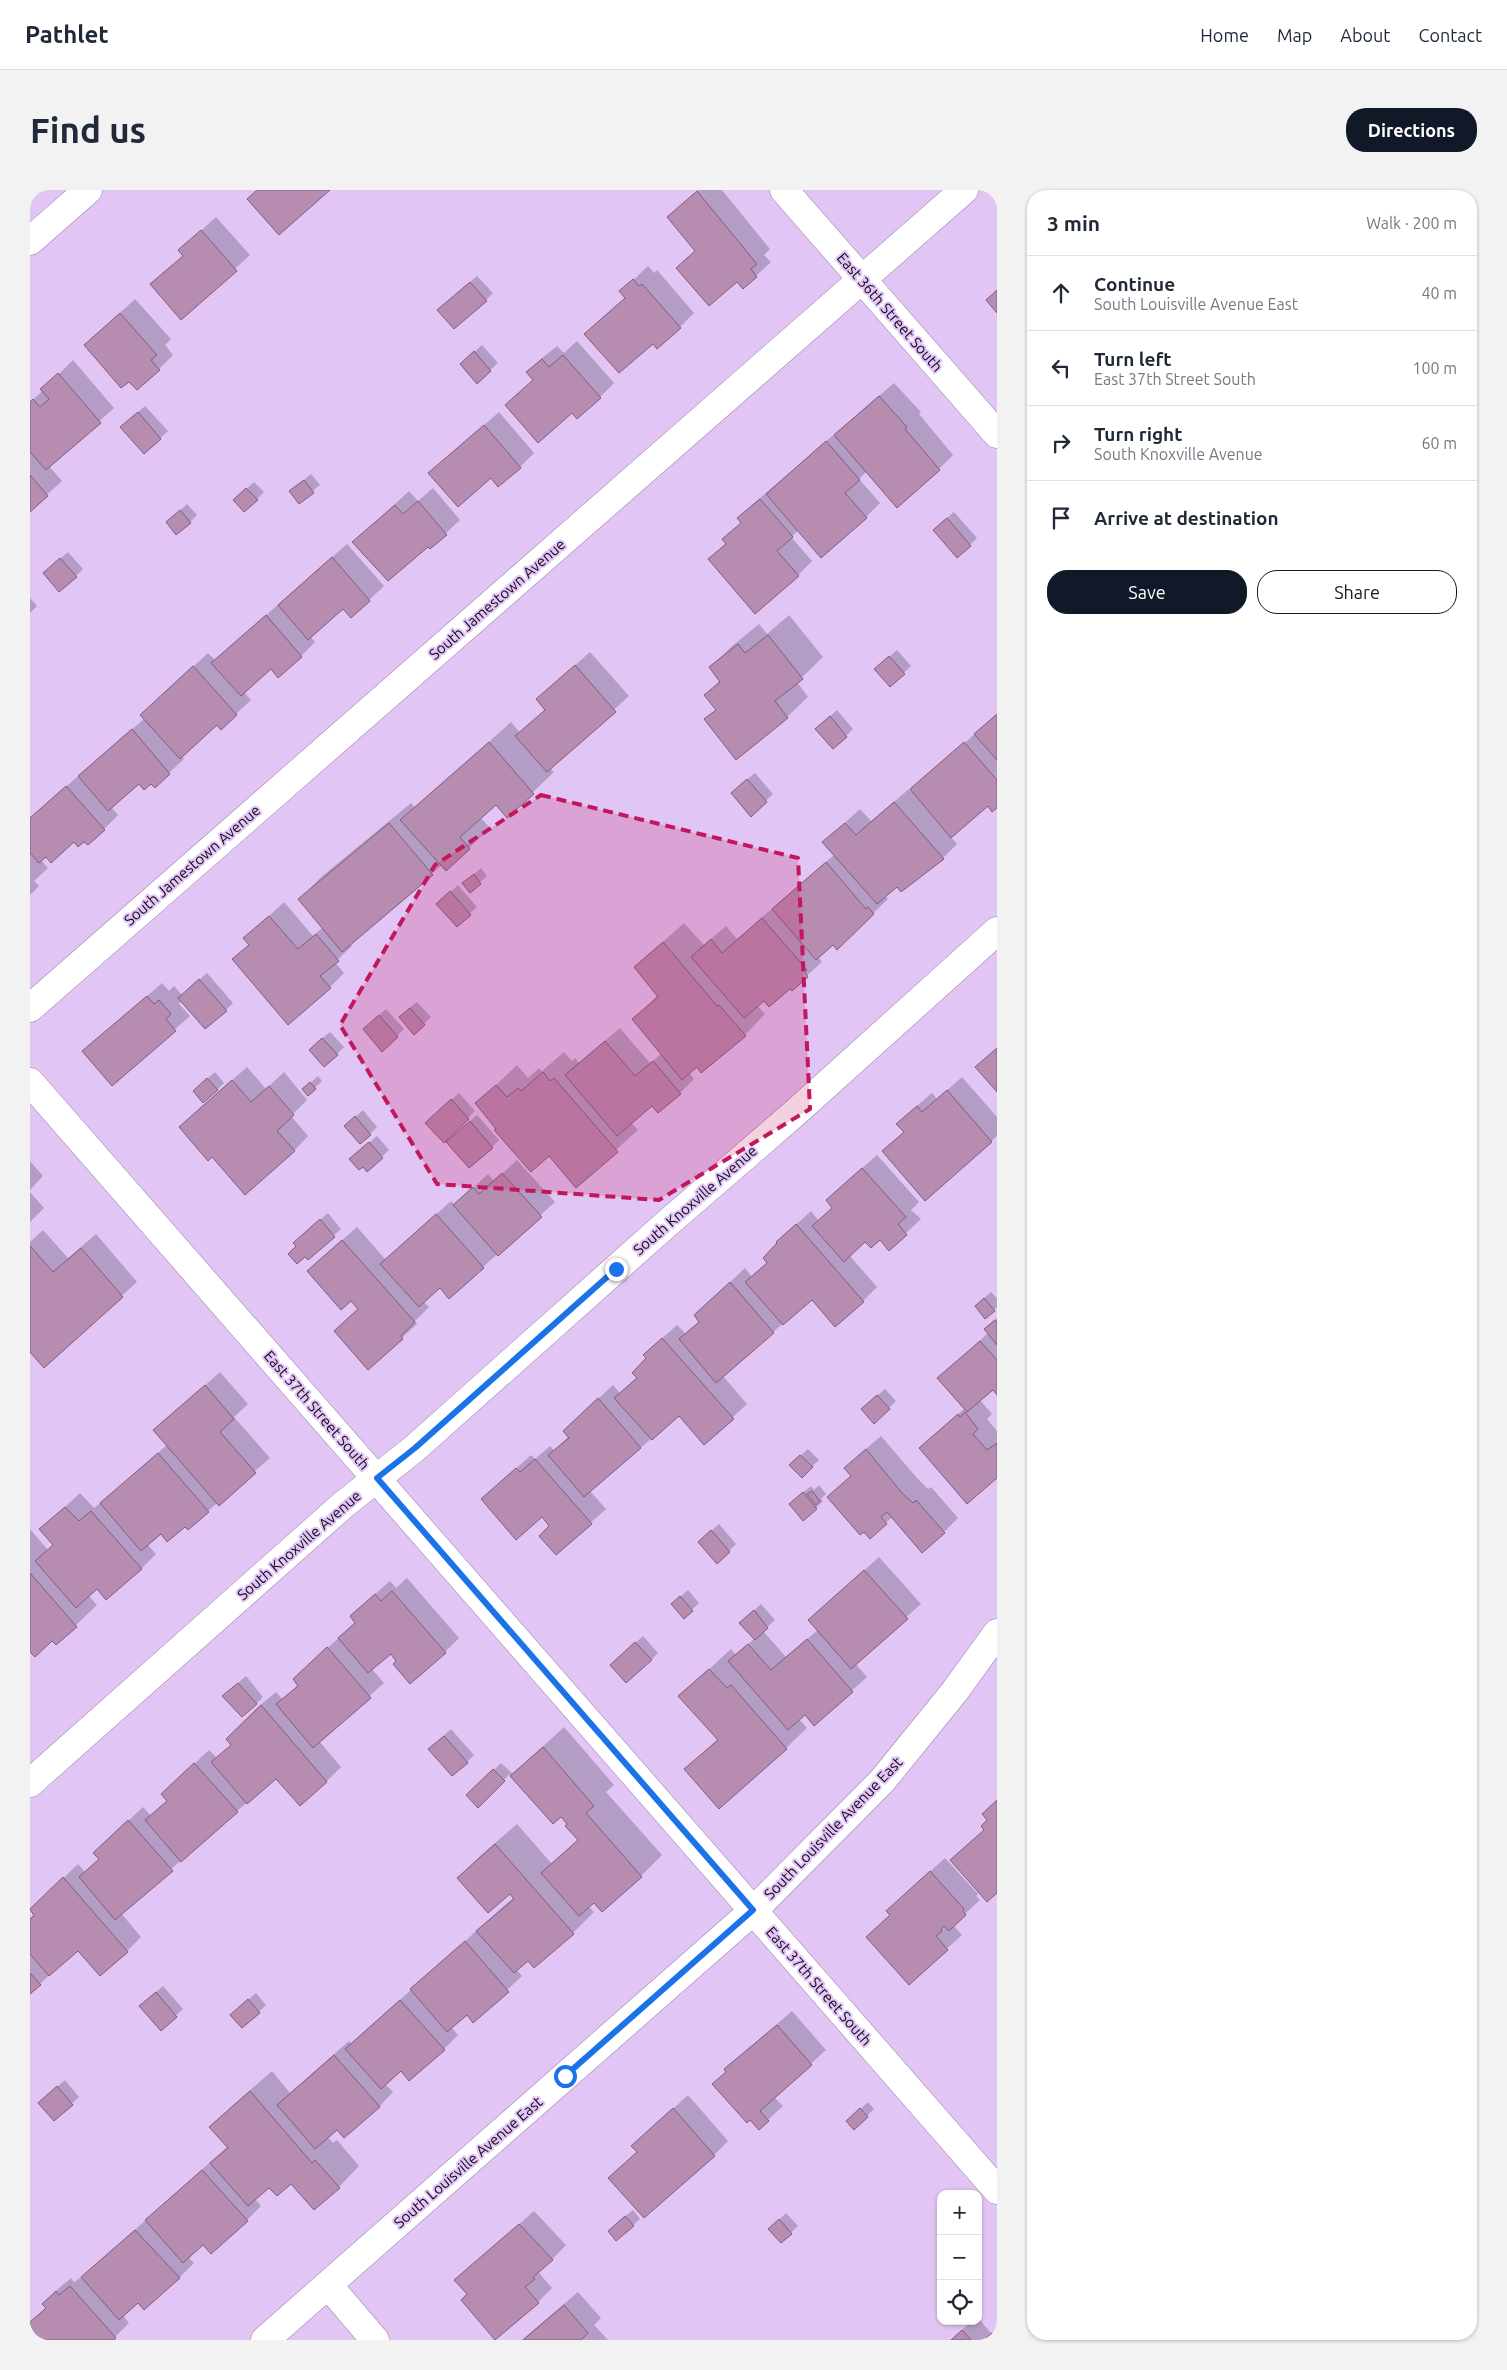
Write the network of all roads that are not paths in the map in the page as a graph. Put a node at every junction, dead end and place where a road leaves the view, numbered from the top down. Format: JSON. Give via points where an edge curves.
{"nodes":[{"id":1,"x":88,"y":190,"type":"edge"},
{"id":2,"x":784,"y":190,"type":"edge"},
{"id":3,"x":964,"y":190,"type":"edge"},
{"id":4,"x":30,"y":241,"type":"edge"},
{"id":5,"x":862,"y":281,"type":"junction"},
{"id":6,"x":997,"y":434,"type":"edge"},
{"id":7,"x":997,"y":932,"type":"edge"},
{"id":8,"x":30,"y":1008,"type":"edge"},
{"id":9,"x":30,"y":1082,"type":"edge"},
{"id":10,"x":377,"y":1478,"type":"junction"},
{"id":11,"x":997,"y":1633,"type":"edge"},
{"id":12,"x":30,"y":1783,"type":"edge"},
{"id":13,"x":753,"y":1910,"type":"junction"},
{"id":14,"x":997,"y":2190,"type":"edge"},
{"id":15,"x":328,"y":2285,"type":"junction"},
{"id":16,"x":265,"y":2340,"type":"edge"},
{"id":17,"x":375,"y":2340,"type":"edge"}],
"edges":[{"from":1,"to":4,"type":"street"},
{"from":2,"to":5,"type":"street","name":"East 36th Street South"},
{"from":3,"to":5,"type":"street","name":"South Jamestown Avenue"},
{"from":5,"to":6,"type":"street","name":"East 36th Street South"},
{"from":5,"to":8,"type":"street","name":"South Jamestown Avenue"},
{"from":7,"to":10,"type":"street","name":"South Knoxville Avenue","via":[[415,1448]]},
{"from":9,"to":10,"type":"street","name":"East 37th Street South"},
{"from":10,"to":12,"type":"street","name":"South Knoxville Avenue"},
{"from":10,"to":13,"type":"street","name":"East 37th Street South"},
{"from":11,"to":13,"type":"street","name":"South Louisville Avenue East","via":[[882,1781]]},
{"from":13,"to":14,"type":"street","name":"East 37th Street South"},
{"from":13,"to":15,"type":"street","name":"South Louisville Avenue East"},
{"from":15,"to":16,"type":"street","name":"South Louisville Avenue East"},
{"from":15,"to":17,"type":"street"}]}
